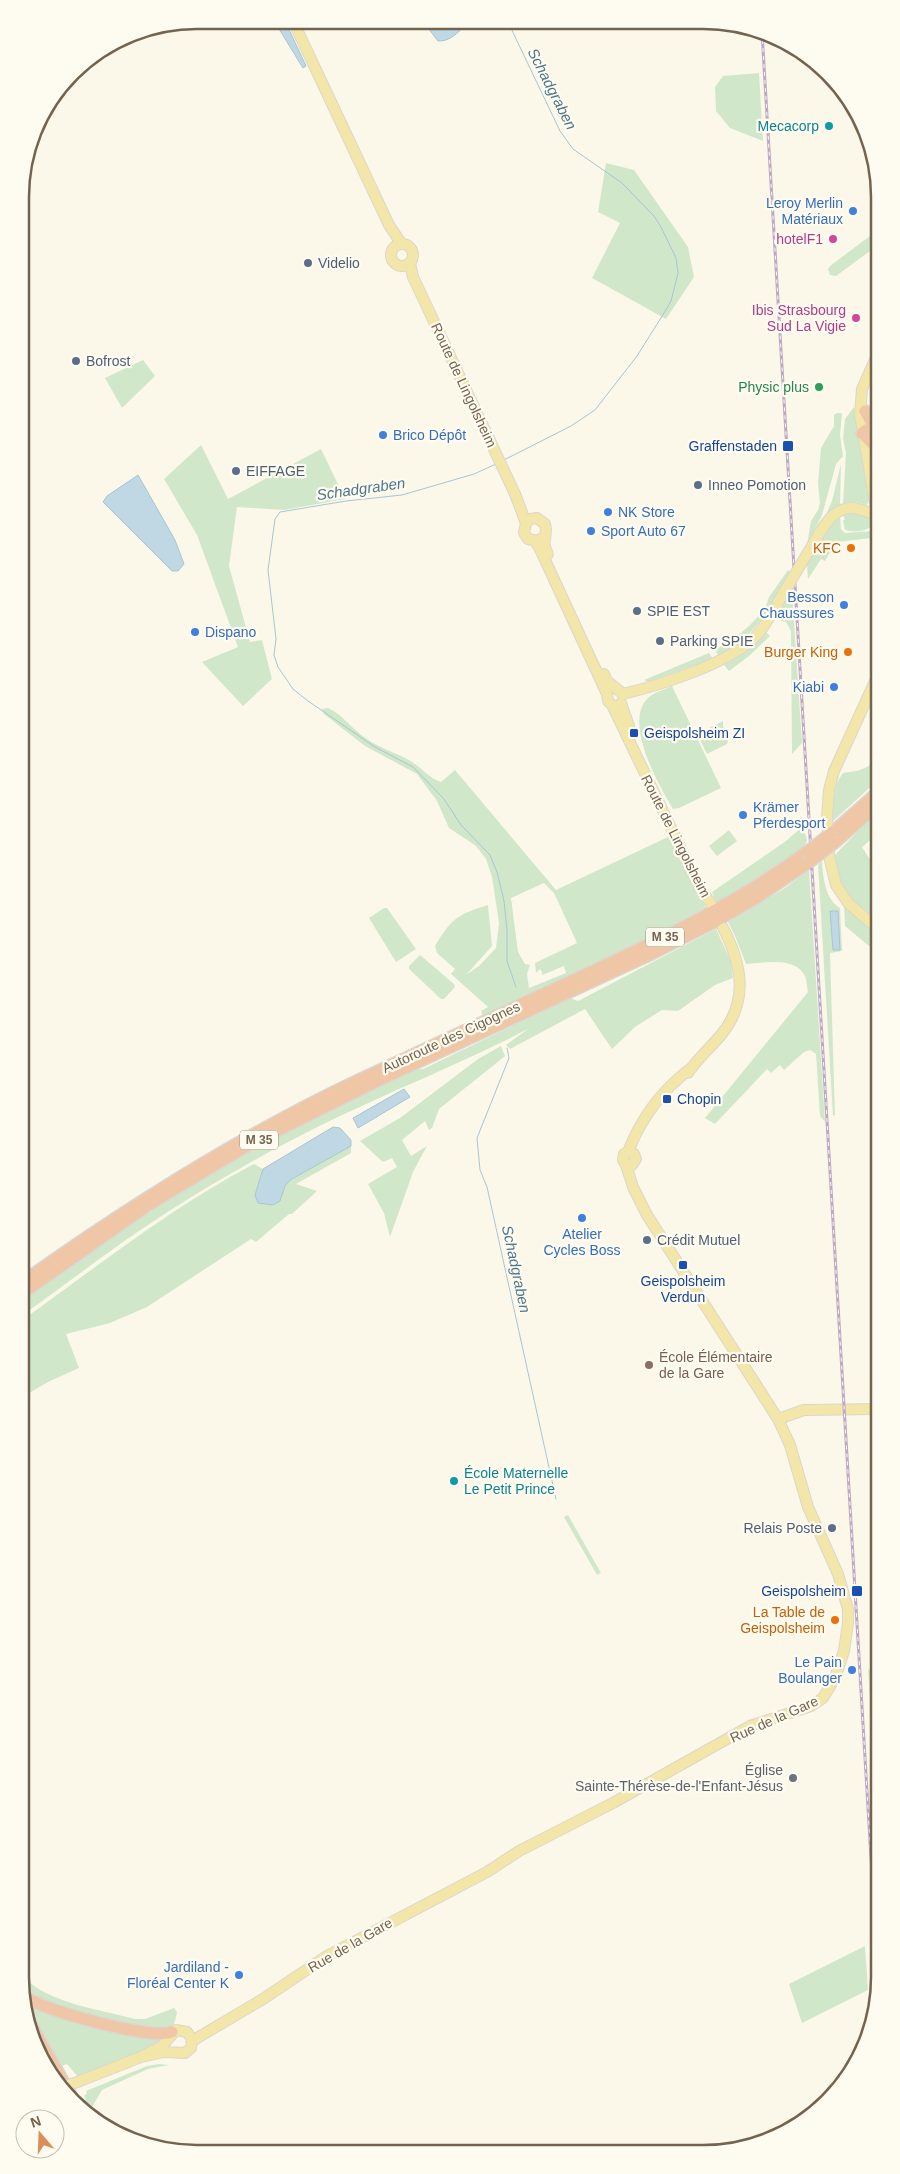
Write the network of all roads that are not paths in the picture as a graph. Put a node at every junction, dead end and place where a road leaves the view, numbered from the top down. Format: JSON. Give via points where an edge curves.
{"nodes":[{"id":1,"x":296,"y":29,"type":"edge"},
{"id":2,"x":398,"y":245,"type":"junction"},
{"id":3,"x":407,"y":265,"type":"junction"},
{"id":4,"x":871,"y":369,"type":"edge"},
{"id":5,"x":871,"y":384,"type":"edge"},
{"id":6,"x":865,"y":411,"type":"joint"},
{"id":7,"x":871,"y":434,"type":"edge"},
{"id":8,"x":871,"y":434,"type":"edge"},
{"id":9,"x":871,"y":513,"type":"edge"},
{"id":10,"x":529,"y":521,"type":"junction"},
{"id":11,"x":539,"y":539,"type":"junction"},
{"id":12,"x":871,"y":690,"type":"edge"},
{"id":13,"x":615,"y":697,"type":"junction"},
{"id":14,"x":871,"y":799,"type":"edge"},
{"id":15,"x":871,"y":810,"type":"edge"},
{"id":16,"x":833,"y":838,"type":"junction"},
{"id":17,"x":808,"y":857,"type":"junction"},
{"id":18,"x":871,"y":923,"type":"edge"},
{"id":19,"x":724,"y":928,"type":"dead end"},
{"id":20,"x":70,"y":1248,"type":"junction"},
{"id":21,"x":29,"y":1273,"type":"edge"},
{"id":22,"x":29,"y":1277,"type":"edge"},
{"id":23,"x":29,"y":1288,"type":"edge"},
{"id":24,"x":871,"y":1409,"type":"edge"},
{"id":25,"x":851,"y":1410,"type":"junction"},
{"id":26,"x":871,"y":1413,"type":"edge"},
{"id":27,"x":778,"y":1419,"type":"junction"},
{"id":28,"x":30,"y":2000,"type":"edge"},
{"id":29,"x":170,"y":2036,"type":"junction"},
{"id":30,"x":191,"y":2038,"type":"junction"},
{"id":31,"x":174,"y":2053,"type":"junction"},
{"id":32,"x":141,"y":2057,"type":"junction"},
{"id":33,"x":69,"y":2085,"type":"edge"}],
"edges":[{"from":1,"to":2,"type":"main road"},
{"from":2,"to":3,"type":"main road","via":[[407,245],[412,250],[413,257]]},
{"from":2,"to":3,"type":"main road","via":[[391,252],[392,259],[396,265]]},
{"from":3,"to":10,"type":"main road","name":"Route de Lingolsheim"},
{"from":4,"to":7,"type":"main road","via":[[860,395]]},
{"from":5,"to":6,"type":"main road"},
{"from":6,"to":8,"type":"highway"},
{"from":9,"to":13,"type":"main road","bridge":true,"via":[[843,509],[829,520],[755,636],[737,651],[718,661]]},
{"from":10,"to":11,"type":"main road","via":[[523,529],[525,535],[528,540]]},
{"from":10,"to":11,"type":"main road","via":[[540,520],[545,524],[547,529]]},
{"from":11,"to":13,"type":"main road","name":"Route de Lingolsheim","via":[[539,547]]},
{"from":12,"to":18,"type":"main road","via":[[837,762],[829,790],[827,818],[829,856],[836,884],[849,904]]},
{"from":13,"to":13,"type":"main road","name":"Route de Lingolsheim","via":[[668,816],[701,874],[711,904],[699,886]]},
{"from":14,"to":16,"type":"highway","name":"Autoroute des Cigognes","number":"M 35"},
{"from":15,"to":16,"type":"highway","name":"Autoroute des Cigognes","number":"M 35"},
{"from":16,"to":17,"type":"highway","name":"Autoroute des Cigognes","number":"M 35","bridge":true},
{"from":17,"to":20,"type":"highway","name":"Autoroute des Cigognes","number":"M 35","via":[[673,934],[261,1129],[176,1178]]},
{"from":17,"to":23,"type":"highway","name":"Autoroute des Cigognes","number":"M 35","via":[[756,898],[716,921],[265,1136],[148,1205]]},
{"from":19,"to":27,"type":"main road","name":"Rue de la Gare","via":[[736,956],[740,977],[739,995],[731,1021],[645,1116],[631,1153],[622,1158],[629,1165],[631,1182],[648,1215]]},
{"from":20,"to":21,"type":"highway"},
{"from":20,"to":22,"type":"highway","name":"Autoroute des Cigognes"},
{"from":24,"to":25,"type":"main road"},
{"from":25,"to":26,"type":"main road"},
{"from":25,"to":27,"type":"main road","via":[[804,1410]]},
{"from":27,"to":30,"type":"main road","name":"Rue de la Gare","via":[[848,1609],[847,1631],[835,1678],[818,1702],[750,1726],[530,1846],[498,1869],[327,1956],[263,1999]]},
{"from":28,"to":29,"type":"highway","via":[[67,2014]]},
{"from":29,"to":30,"type":"main road","via":[[180,2030]]},
{"from":29,"to":31,"type":"main road","via":[[169,2048]]},
{"from":29,"to":32,"type":"main road","via":[[162,2046]]},
{"from":30,"to":31,"type":"main road","via":[[188,2051]]},
{"from":31,"to":32,"type":"main road"},
{"from":32,"to":33,"type":"main road","bridge":true}]}
